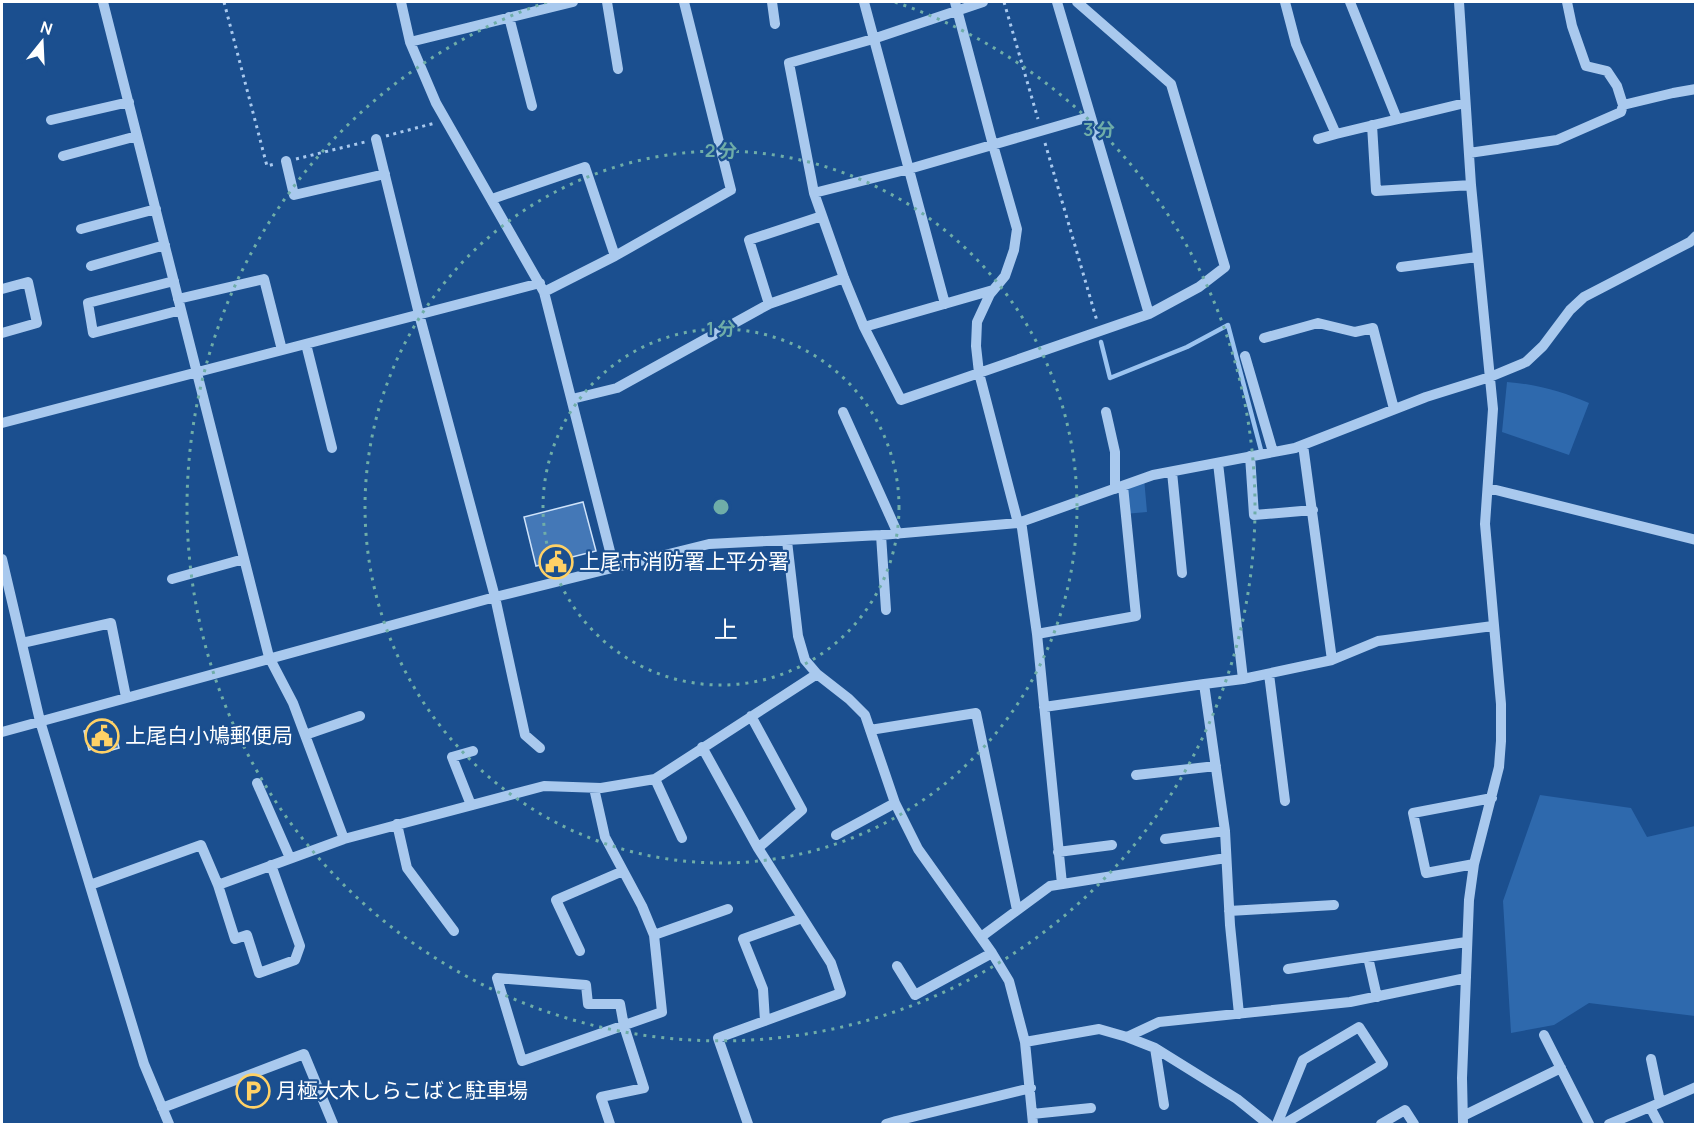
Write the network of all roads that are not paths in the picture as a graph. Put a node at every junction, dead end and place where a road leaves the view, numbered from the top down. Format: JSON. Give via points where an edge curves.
{"nodes":[{"id":1,"x":103,"y":2,"type":"edge"},
{"id":2,"x":401,"y":2,"type":"edge"},
{"id":3,"x":573,"y":2,"type":"edge"},
{"id":4,"x":607,"y":2,"type":"edge"},
{"id":5,"x":684,"y":2,"type":"edge"},
{"id":6,"x":772,"y":2,"type":"edge"},
{"id":7,"x":864,"y":2,"type":"edge"},
{"id":8,"x":983,"y":2,"type":"edge"},
{"id":9,"x":1057,"y":2,"type":"edge"},
{"id":10,"x":1077,"y":2,"type":"edge"},
{"id":11,"x":1285,"y":2,"type":"edge"},
{"id":12,"x":1350,"y":2,"type":"edge"},
{"id":13,"x":1459,"y":2,"type":"edge"},
{"id":14,"x":1567,"y":2,"type":"edge"},
{"id":15,"x":541,"y":5,"type":"edge"},
{"id":16,"x":956,"y":6,"type":"edge"},
{"id":17,"x":509,"y":18,"type":"junction"},
{"id":18,"x":775,"y":24,"type":"dead end"},
{"id":19,"x":873,"y":39,"type":"junction"},
{"id":20,"x":410,"y":42,"type":"junction"},
{"id":21,"x":618,"y":69,"type":"dead end"},
{"id":22,"x":1695,"y":89,"type":"edge"},
{"id":23,"x":129,"y":102,"type":"junction"},
{"id":24,"x":1465,"y":103,"type":"junction"},
{"id":25,"x":1623,"y":105,"type":"junction"},
{"id":26,"x":532,"y":106,"type":"dead end"},
{"id":27,"x":1089,"y":117,"type":"junction"},
{"id":28,"x":1397,"y":119,"type":"junction"},
{"id":29,"x":51,"y":120,"type":"dead end"},
{"id":30,"x":1372,"y":125,"type":"junction"},
{"id":31,"x":1336,"y":134,"type":"junction"},
{"id":32,"x":137,"y":136,"type":"junction"},
{"id":33,"x":376,"y":139,"type":"road end"},
{"id":34,"x":1318,"y":139,"type":"dead end"},
{"id":35,"x":993,"y":145,"type":"junction"},
{"id":36,"x":1469,"y":153,"type":"junction"},
{"id":37,"x":63,"y":156,"type":"dead end"},
{"id":38,"x":286,"y":161,"type":"road end"},
{"id":39,"x":909,"y":169,"type":"junction"},
{"id":40,"x":385,"y":174,"type":"junction"},
{"id":41,"x":1471,"y":186,"type":"junction"},
{"id":42,"x":814,"y":193,"type":"junction"},
{"id":43,"x":492,"y":199,"type":"junction"},
{"id":44,"x":156,"y":209,"type":"junction"},
{"id":45,"x":822,"y":216,"type":"junction"},
{"id":46,"x":81,"y":229,"type":"dead end"},
{"id":47,"x":1694,"y":243,"type":"edge"},
{"id":48,"x":165,"y":244,"type":"junction"},
{"id":49,"x":615,"y":256,"type":"junction"},
{"id":50,"x":1478,"y":257,"type":"junction"},
{"id":51,"x":91,"y":266,"type":"dead end"},
{"id":52,"x":1401,"y":267,"type":"dead end"},
{"id":53,"x":844,"y":278,"type":"junction"},
{"id":54,"x":174,"y":281,"type":"junction"},
{"id":55,"x":542,"y":288,"type":"junction"},
{"id":56,"x":2,"y":289,"type":"edge"},
{"id":57,"x":993,"y":290,"type":"junction"},
{"id":58,"x":769,"y":304,"type":"junction"},
{"id":59,"x":945,"y":304,"type":"junction"},
{"id":60,"x":180,"y":305,"type":"junction"},
{"id":61,"x":419,"y":314,"type":"junction"},
{"id":62,"x":1149,"y":314,"type":"junction"},
{"id":63,"x":864,"y":327,"type":"junction"},
{"id":64,"x":2,"y":333,"type":"edge"},
{"id":65,"x":1264,"y":338,"type":"dead end"},
{"id":66,"x":306,"y":344,"type":"junction"},
{"id":67,"x":282,"y":350,"type":"junction"},
{"id":68,"x":1245,"y":356,"type":"dead end"},
{"id":69,"x":197,"y":372,"type":"junction"},
{"id":70,"x":979,"y":373,"type":"junction"},
{"id":71,"x":1490,"y":377,"type":"junction"},
{"id":72,"x":572,"y":399,"type":"junction"},
{"id":73,"x":1394,"y":409,"type":"junction"},
{"id":74,"x":843,"y":412,"type":"dead end"},
{"id":75,"x":1106,"y":412,"type":"dead end"},
{"id":76,"x":2,"y":423,"type":"edge"},
{"id":77,"x":1303,"y":445,"type":"junction"},
{"id":78,"x":332,"y":448,"type":"dead end"},
{"id":79,"x":1273,"y":452,"type":"junction"},
{"id":80,"x":1250,"y":456,"type":"junction"},
{"id":81,"x":1218,"y":463,"type":"junction"},
{"id":82,"x":1172,"y":472,"type":"junction"},
{"id":83,"x":1119,"y":487,"type":"junction"},
{"id":84,"x":1488,"y":488,"type":"junction"},
{"id":85,"x":1313,"y":510,"type":"junction"},
{"id":86,"x":1020,"y":522,"type":"junction"},
{"id":87,"x":898,"y":534,"type":"junction"},
{"id":88,"x":881,"y":535,"type":"junction"},
{"id":89,"x":1695,"y":540,"type":"edge"},
{"id":90,"x":788,"y":541,"type":"junction"},
{"id":91,"x":244,"y":559,"type":"junction"},
{"id":92,"x":2,"y":560,"type":"edge"},
{"id":93,"x":614,"y":567,"type":"junction"},
{"id":94,"x":1182,"y":573,"type":"dead end"},
{"id":95,"x":172,"y":579,"type":"dead end"},
{"id":96,"x":495,"y":597,"type":"junction"},
{"id":97,"x":886,"y":610,"type":"dead end"},
{"id":98,"x":1493,"y":626,"type":"junction"},
{"id":99,"x":1037,"y":634,"type":"junction"},
{"id":100,"x":21,"y":643,"type":"junction"},
{"id":101,"x":269,"y":657,"type":"junction"},
{"id":102,"x":1332,"y":660,"type":"junction"},
{"id":103,"x":817,"y":674,"type":"junction"},
{"id":104,"x":1269,"y":674,"type":"junction"},
{"id":105,"x":1243,"y":680,"type":"junction"},
{"id":106,"x":1204,"y":684,"type":"junction"},
{"id":107,"x":126,"y":697,"type":"junction"},
{"id":108,"x":1044,"y":707,"type":"junction"},
{"id":109,"x":360,"y":716,"type":"dead end"},
{"id":110,"x":751,"y":716,"type":"junction"},
{"id":111,"x":40,"y":721,"type":"junction"},
{"id":112,"x":870,"y":730,"type":"junction"},
{"id":113,"x":2,"y":732,"type":"edge"},
{"id":114,"x":305,"y":735,"type":"junction"},
{"id":115,"x":702,"y":747,"type":"junction"},
{"id":116,"x":540,"y":748,"type":"dead end"},
{"id":117,"x":473,"y":751,"type":"dead end"},
{"id":118,"x":1216,"y":766,"type":"junction"},
{"id":119,"x":1136,"y":774,"type":"dead end"},
{"id":120,"x":655,"y":779,"type":"junction"},
{"id":121,"x":257,"y":783,"type":"dead end"},
{"id":122,"x":594,"y":788,"type":"junction"},
{"id":123,"x":1492,"y":798,"type":"junction"},
{"id":124,"x":1285,"y":801,"type":"dead end"},
{"id":125,"x":895,"y":803,"type":"junction"},
{"id":126,"x":471,"y":805,"type":"junction"},
{"id":127,"x":397,"y":824,"type":"junction"},
{"id":128,"x":1225,"y":831,"type":"junction"},
{"id":129,"x":836,"y":834,"type":"dead end"},
{"id":130,"x":682,"y":838,"type":"dead end"},
{"id":131,"x":344,"y":839,"type":"junction"},
{"id":132,"x":1165,"y":839,"type":"dead end"},
{"id":133,"x":1112,"y":845,"type":"dead end"},
{"id":134,"x":759,"y":848,"type":"junction"},
{"id":135,"x":1059,"y":852,"type":"junction"},
{"id":136,"x":290,"y":858,"type":"junction"},
{"id":137,"x":1226,"y":858,"type":"junction"},
{"id":138,"x":1474,"y":864,"type":"junction"},
{"id":139,"x":271,"y":865,"type":"junction"},
{"id":140,"x":623,"y":871,"type":"junction"},
{"id":141,"x":1062,"y":884,"type":"junction"},
{"id":142,"x":90,"y":885,"type":"junction"},
{"id":143,"x":218,"y":885,"type":"junction"},
{"id":144,"x":1334,"y":905,"type":"dead end"},
{"id":145,"x":728,"y":909,"type":"dead end"},
{"id":146,"x":1017,"y":910,"type":"junction"},
{"id":147,"x":1229,"y":911,"type":"junction"},
{"id":148,"x":802,"y":918,"type":"junction"},
{"id":149,"x":454,"y":931,"type":"dead end"},
{"id":150,"x":654,"y":935,"type":"junction"},
{"id":151,"x":981,"y":937,"type":"junction"},
{"id":152,"x":1466,"y":942,"type":"junction"},
{"id":153,"x":580,"y":951,"type":"dead end"},
{"id":154,"x":992,"y":953,"type":"junction"},
{"id":155,"x":1368,"y":957,"type":"junction"},
{"id":156,"x":897,"y":966,"type":"dead end"},
{"id":157,"x":1288,"y":969,"type":"dead end"},
{"id":158,"x":1466,"y":978,"type":"junction"},
{"id":159,"x":1377,"y":997,"type":"junction"},
{"id":160,"x":1239,"y":1014,"type":"junction"},
{"id":161,"x":765,"y":1021,"type":"junction"},
{"id":162,"x":624,"y":1026,"type":"junction"},
{"id":163,"x":1544,"y":1035,"type":"dead end"},
{"id":164,"x":1127,"y":1037,"type":"junction"},
{"id":165,"x":1025,"y":1042,"type":"junction"},
{"id":166,"x":1155,"y":1048,"type":"junction"},
{"id":167,"x":1652,"y":1059,"type":"dead end"},
{"id":168,"x":1561,"y":1068,"type":"junction"},
{"id":169,"x":1695,"y":1087,"type":"edge"},
{"id":170,"x":1030,"y":1088,"type":"junction"},
{"id":171,"x":1164,"y":1104,"type":"dead end"},
{"id":172,"x":1655,"y":1105,"type":"junction"},
{"id":173,"x":162,"y":1108,"type":"junction"},
{"id":174,"x":1091,"y":1108,"type":"dead end"},
{"id":175,"x":1033,"y":1119,"type":"edge"},
{"id":176,"x":1463,"y":1120,"type":"edge"},
{"id":177,"x":169,"y":1125,"type":"edge"},
{"id":178,"x":333,"y":1125,"type":"edge"},
{"id":179,"x":610,"y":1125,"type":"edge"},
{"id":180,"x":748,"y":1125,"type":"edge"},
{"id":181,"x":886,"y":1125,"type":"edge"},
{"id":182,"x":1268,"y":1125,"type":"edge"},
{"id":183,"x":1277,"y":1125,"type":"edge"},
{"id":184,"x":1284,"y":1125,"type":"edge"},
{"id":185,"x":1381,"y":1125,"type":"edge"},
{"id":186,"x":1414,"y":1125,"type":"edge"},
{"id":187,"x":1589,"y":1125,"type":"edge"},
{"id":188,"x":1609,"y":1125,"type":"edge"},
{"id":189,"x":1659,"y":1125,"type":"edge"}],
"edges":[{"from":1,"to":23,"type":"street"},
{"from":2,"to":20,"type":"street"},
{"from":3,"to":15,"type":"street"},
{"from":4,"to":21,"type":"street"},
{"from":5,"to":49,"type":"street","via":[[731,190]]},
{"from":6,"to":18,"type":"street"},
{"from":7,"to":19,"type":"street"},
{"from":8,"to":16,"type":"street"},
{"from":9,"to":27,"type":"street"},
{"from":10,"to":62,"type":"street","via":[[1171,84],[1225,267],[1199,287]]},
{"from":11,"to":31,"type":"street","via":[[1296,44]]},
{"from":12,"to":28,"type":"street"},
{"from":13,"to":24,"type":"street"},
{"from":14,"to":25,"type":"street","via":[[1586,66],[1607,71]]},
{"from":15,"to":17,"type":"street"},
{"from":16,"to":19,"type":"street"},
{"from":16,"to":35,"type":"street"},
{"from":17,"to":20,"type":"street"},
{"from":17,"to":26,"type":"street"},
{"from":19,"to":39,"type":"street"},
{"from":19,"to":42,"type":"street","via":[[789,63]]},
{"from":20,"to":43,"type":"street","via":[[436,102]]},
{"from":22,"to":25,"type":"street"},
{"from":23,"to":29,"type":"street"},
{"from":23,"to":32,"type":"street"},
{"from":24,"to":28,"type":"street"},
{"from":24,"to":36,"type":"street"},
{"from":25,"to":36,"type":"street","via":[[1621,112],[1557,140]]},
{"from":27,"to":35,"type":"street"},
{"from":27,"to":62,"type":"street"},
{"from":28,"to":30,"type":"street"},
{"from":30,"to":31,"type":"street"},
{"from":30,"to":41,"type":"street","via":[[1376,191]]},
{"from":31,"to":34,"type":"street"},
{"from":32,"to":37,"type":"street"},
{"from":32,"to":44,"type":"street"},
{"from":33,"to":40,"type":"street"},
{"from":35,"to":39,"type":"street"},
{"from":35,"to":57,"type":"street","via":[[1017,229],[1005,276]]},
{"from":36,"to":41,"type":"street"},
{"from":38,"to":40,"type":"street","via":[[294,195]]},
{"from":39,"to":42,"type":"street"},
{"from":39,"to":59,"type":"street"},
{"from":40,"to":61,"type":"street"},
{"from":41,"to":50,"type":"street"},
{"from":42,"to":45,"type":"street"},
{"from":43,"to":49,"type":"street","via":[[585,167]]},
{"from":43,"to":55,"type":"street"},
{"from":44,"to":46,"type":"street"},
{"from":44,"to":48,"type":"street"},
{"from":45,"to":53,"type":"street"},
{"from":45,"to":58,"type":"street","via":[[749,240]]},
{"from":47,"to":71,"type":"street","via":[[1584,297],[1526,362]]},
{"from":48,"to":51,"type":"street"},
{"from":48,"to":54,"type":"street"},
{"from":49,"to":55,"type":"street"},
{"from":50,"to":52,"type":"street"},
{"from":50,"to":71,"type":"street"},
{"from":53,"to":58,"type":"street"},
{"from":53,"to":63,"type":"street"},
{"from":54,"to":60,"type":"street"},
{"from":54,"to":60,"type":"street","via":[[88,303],[93,333]]},
{"from":55,"to":61,"type":"street"},
{"from":55,"to":72,"type":"street"},
{"from":56,"to":64,"type":"street","via":[[28,282],[37,323]]},
{"from":57,"to":59,"type":"street"},
{"from":57,"to":70,"type":"street","via":[[977,322]]},
{"from":58,"to":72,"type":"street","via":[[616,388]]},
{"from":59,"to":63,"type":"street"},
{"from":60,"to":67,"type":"street","via":[[264,279]]},
{"from":60,"to":69,"type":"street"},
{"from":61,"to":66,"type":"street"},
{"from":61,"to":96,"type":"street"},
{"from":62,"to":70,"type":"street"},
{"from":63,"to":70,"type":"street","via":[[902,400]]},
{"from":65,"to":73,"type":"street","via":[[1318,323],[1355,332],[1373,328]]},
{"from":66,"to":67,"type":"street"},
{"from":66,"to":78,"type":"street"},
{"from":67,"to":69,"type":"street"},
{"from":68,"to":79,"type":"street"},
{"from":69,"to":76,"type":"street"},
{"from":69,"to":91,"type":"street"},
{"from":70,"to":86,"type":"street"},
{"from":71,"to":73,"type":"street"},
{"from":71,"to":84,"type":"street","via":[[1493,409]]},
{"from":72,"to":93,"type":"street"},
{"from":73,"to":77,"type":"street"},
{"from":74,"to":87,"type":"street"},
{"from":75,"to":83,"type":"street"},
{"from":77,"to":79,"type":"street"},
{"from":77,"to":85,"type":"street"},
{"from":79,"to":80,"type":"street"},
{"from":80,"to":81,"type":"street"},
{"from":80,"to":85,"type":"street","via":[[1254,515]]},
{"from":81,"to":82,"type":"street"},
{"from":81,"to":105,"type":"street"},
{"from":82,"to":83,"type":"street"},
{"from":82,"to":94,"type":"street"},
{"from":83,"to":86,"type":"street"},
{"from":83,"to":99,"type":"street","via":[[1136,616]]},
{"from":84,"to":89,"type":"street"},
{"from":84,"to":98,"type":"street","via":[[1485,524]]},
{"from":85,"to":102,"type":"street"},
{"from":86,"to":87,"type":"street"},
{"from":86,"to":99,"type":"street"},
{"from":87,"to":88,"type":"street"},
{"from":88,"to":90,"type":"street"},
{"from":88,"to":97,"type":"street"},
{"from":90,"to":93,"type":"street","via":[[710,544]]},
{"from":90,"to":103,"type":"street","via":[[798,636],[805,660]]},
{"from":91,"to":95,"type":"street"},
{"from":91,"to":101,"type":"street"},
{"from":92,"to":100,"type":"street"},
{"from":93,"to":96,"type":"street"},
{"from":96,"to":101,"type":"street"},
{"from":96,"to":116,"type":"street","via":[[525,735]]},
{"from":98,"to":102,"type":"street","via":[[1378,641]]},
{"from":98,"to":123,"type":"street","via":[[1501,741]]},
{"from":99,"to":108,"type":"street"},
{"from":100,"to":107,"type":"street","via":[[111,623]]},
{"from":100,"to":111,"type":"street"},
{"from":101,"to":107,"type":"street"},
{"from":101,"to":114,"type":"street"},
{"from":102,"to":104,"type":"street"},
{"from":103,"to":110,"type":"street"},
{"from":103,"to":112,"type":"street","via":[[865,715]]},
{"from":104,"to":105,"type":"street"},
{"from":104,"to":124,"type":"street"},
{"from":105,"to":106,"type":"street"},
{"from":106,"to":108,"type":"street"},
{"from":106,"to":118,"type":"street"},
{"from":107,"to":111,"type":"street"},
{"from":108,"to":135,"type":"street"},
{"from":109,"to":114,"type":"street"},
{"from":110,"to":115,"type":"street"},
{"from":110,"to":134,"type":"street","via":[[802,810]]},
{"from":111,"to":113,"type":"street"},
{"from":111,"to":142,"type":"street"},
{"from":112,"to":125,"type":"street"},
{"from":112,"to":146,"type":"street","via":[[976,713]]},
{"from":114,"to":131,"type":"street"},
{"from":115,"to":120,"type":"street"},
{"from":115,"to":134,"type":"street"},
{"from":117,"to":126,"type":"street","via":[[452,757]]},
{"from":118,"to":119,"type":"street"},
{"from":118,"to":128,"type":"street"},
{"from":120,"to":122,"type":"street"},
{"from":120,"to":130,"type":"street"},
{"from":121,"to":136,"type":"street"},
{"from":122,"to":126,"type":"street","via":[[544,786]]},
{"from":122,"to":140,"type":"street","via":[[605,837]]},
{"from":123,"to":138,"type":"street"},
{"from":123,"to":138,"type":"street","via":[[1413,813],[1426,873]]},
{"from":125,"to":129,"type":"street"},
{"from":125,"to":151,"type":"street","via":[[918,849]]},
{"from":126,"to":127,"type":"street"},
{"from":127,"to":131,"type":"street"},
{"from":127,"to":149,"type":"street","via":[[407,868]]},
{"from":128,"to":132,"type":"street"},
{"from":128,"to":137,"type":"street"},
{"from":131,"to":136,"type":"street"},
{"from":133,"to":135,"type":"street"},
{"from":134,"to":148,"type":"street"},
{"from":135,"to":141,"type":"street"},
{"from":136,"to":139,"type":"street"},
{"from":137,"to":141,"type":"street"},
{"from":137,"to":147,"type":"street"},
{"from":138,"to":152,"type":"street"},
{"from":139,"to":143,"type":"street"},
{"from":139,"to":143,"type":"street","via":[[300,946],[295,960],[259,973],[247,935],[235,939]]},
{"from":140,"to":150,"type":"street"},
{"from":140,"to":153,"type":"street","via":[[556,900]]},
{"from":141,"to":146,"type":"street","via":[[1050,886]]},
{"from":142,"to":143,"type":"street","via":[[201,845]]},
{"from":142,"to":173,"type":"street","via":[[144,1064]]},
{"from":144,"to":147,"type":"street"},
{"from":145,"to":150,"type":"street"},
{"from":146,"to":151,"type":"street"},
{"from":147,"to":160,"type":"street"},
{"from":148,"to":161,"type":"street","via":[[743,939],[763,989]]},
{"from":148,"to":161,"type":"street","via":[[831,963],[841,993]]},
{"from":150,"to":162,"type":"street","via":[[662,1012]]},
{"from":151,"to":154,"type":"street"},
{"from":152,"to":155,"type":"street"},
{"from":152,"to":158,"type":"street"},
{"from":154,"to":156,"type":"street","via":[[915,995]]},
{"from":154,"to":165,"type":"street","via":[[1009,981]]},
{"from":155,"to":157,"type":"street"},
{"from":155,"to":159,"type":"street"},
{"from":158,"to":159,"type":"street"},
{"from":158,"to":176,"type":"street"},
{"from":159,"to":160,"type":"street"},
{"from":160,"to":164,"type":"street","via":[[1159,1022]]},
{"from":161,"to":180,"type":"street","via":[[718,1038]]},
{"from":162,"to":162,"type":"street","via":[[522,1061],[497,978],[586,985],[588,1005],[620,1004]]},
{"from":162,"to":179,"type":"street","via":[[644,1088],[601,1097]]},
{"from":163,"to":168,"type":"street"},
{"from":164,"to":165,"type":"street","via":[[1099,1029]]},
{"from":164,"to":166,"type":"street"},
{"from":165,"to":170,"type":"street"},
{"from":166,"to":171,"type":"street"},
{"from":166,"to":182,"type":"street","via":[[1238,1100]]},
{"from":167,"to":172,"type":"street"},
{"from":168,"to":176,"type":"street"},
{"from":168,"to":187,"type":"street"},
{"from":169,"to":172,"type":"street"},
{"from":170,"to":175,"type":"street"},
{"from":170,"to":181,"type":"street"},
{"from":172,"to":188,"type":"street"},
{"from":172,"to":189,"type":"street"},
{"from":173,"to":177,"type":"street"},
{"from":173,"to":178,"type":"street","via":[[304,1054]]},
{"from":174,"to":175,"type":"street"},
{"from":183,"to":184,"type":"street","via":[[1304,1060],[1359,1027],[1383,1064]]},
{"from":185,"to":186,"type":"street","via":[[1405,1110]]}]}
